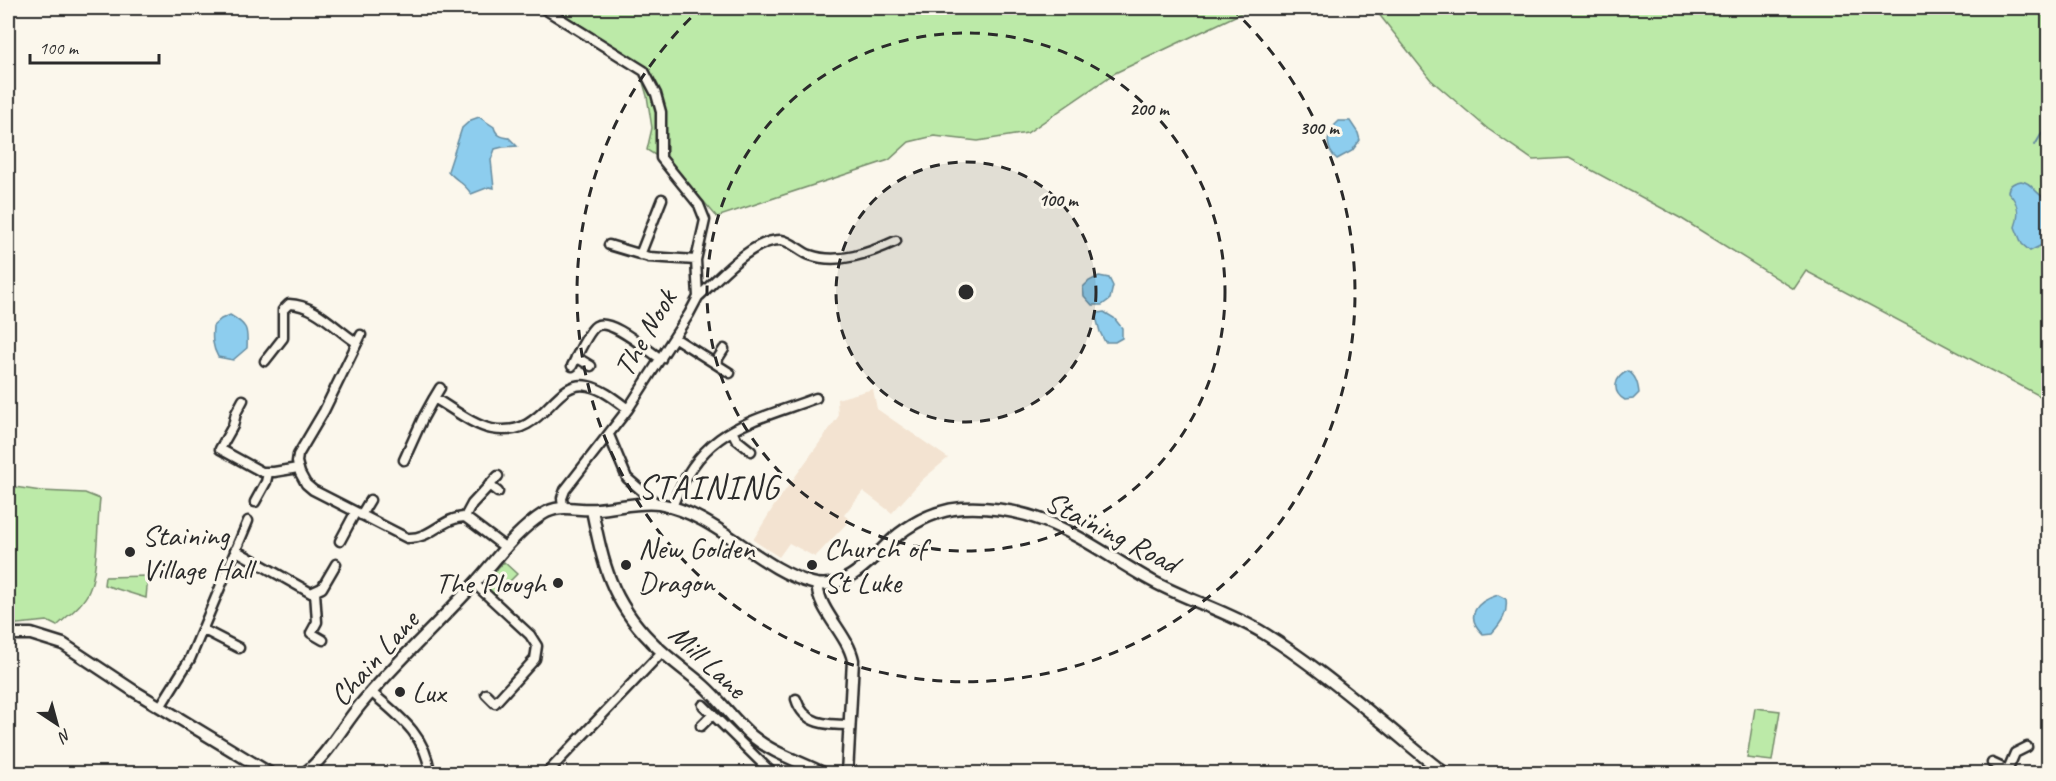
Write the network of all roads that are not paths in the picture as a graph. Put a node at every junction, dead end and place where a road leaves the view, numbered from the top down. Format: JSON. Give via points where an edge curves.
{"nodes":[{"id":1,"x":543,"y":8,"type":"edge"},
{"id":2,"x":662,"y":199,"type":"dead end"},
{"id":3,"x":896,"y":241,"type":"dead end"},
{"id":4,"x":609,"y":245,"type":"dead end"},
{"id":5,"x":640,"y":255,"type":"junction"},
{"id":6,"x":696,"y":260,"type":"junction"},
{"id":7,"x":698,"y":297,"type":"junction"},
{"id":8,"x":675,"y":338,"type":"junction"},
{"id":9,"x":724,"y":349,"type":"dead end"},
{"id":10,"x":576,"y":357,"type":"junction"},
{"id":11,"x":661,"y":359,"type":"junction"},
{"id":12,"x":265,"y":360,"type":"dead end"},
{"id":13,"x":715,"y":363,"type":"junction"},
{"id":14,"x":572,"y":366,"type":"dead end"},
{"id":15,"x":591,"y":366,"type":"dead end"},
{"id":16,"x":730,"y":373,"type":"dead end"},
{"id":17,"x":440,"y":388,"type":"dead end"},
{"id":18,"x":434,"y":398,"type":"junction"},
{"id":19,"x":816,"y":398,"type":"dead end"},
{"id":20,"x":243,"y":400,"type":"dead end"},
{"id":21,"x":628,"y":409,"type":"junction"},
{"id":22,"x":732,"y":430,"type":"junction"},
{"id":23,"x":609,"y":435,"type":"junction"},
{"id":24,"x":752,"y":451,"type":"dead end"},
{"id":25,"x":404,"y":460,"type":"dead end"},
{"id":26,"x":298,"y":468,"type":"junction"},
{"id":27,"x":268,"y":472,"type":"junction"},
{"id":28,"x":498,"y":476,"type":"dead end"},
{"id":29,"x":489,"y":485,"type":"junction"},
{"id":30,"x":498,"y":492,"type":"dead end"},
{"id":31,"x":369,"y":500,"type":"dead end"},
{"id":32,"x":255,"y":502,"type":"dead end"},
{"id":33,"x":657,"y":504,"type":"junction"},
{"id":34,"x":562,"y":507,"type":"junction"},
{"id":35,"x":672,"y":507,"type":"junction"},
{"id":36,"x":592,"y":510,"type":"junction"},
{"id":37,"x":358,"y":514,"type":"junction"},
{"id":38,"x":465,"y":517,"type":"junction"},
{"id":39,"x":248,"y":521,"type":"dead end"},
{"id":40,"x":340,"y":541,"type":"dead end"},
{"id":41,"x":506,"y":548,"type":"junction"},
{"id":42,"x":235,"y":550,"type":"junction"},
{"id":43,"x":336,"y":564,"type":"dead end"},
{"id":44,"x":475,"y":584,"type":"junction"},
{"id":45,"x":817,"y":585,"type":"junction"},
{"id":46,"x":315,"y":592,"type":"junction"},
{"id":47,"x":204,"y":630,"type":"junction"},
{"id":48,"x":8,"y":634,"type":"edge"},
{"id":49,"x":323,"y":640,"type":"dead end"},
{"id":50,"x":239,"y":648,"type":"dead end"},
{"id":51,"x":662,"y":652,"type":"junction"},
{"id":52,"x":371,"y":692,"type":"junction"},
{"id":53,"x":486,"y":694,"type":"dead end"},
{"id":54,"x":796,"y":699,"type":"dead end"},
{"id":55,"x":703,"y":705,"type":"dead end"},
{"id":56,"x":160,"y":707,"type":"junction"},
{"id":57,"x":713,"y":714,"type":"junction"},
{"id":58,"x":850,"y":725,"type":"junction"},
{"id":59,"x":701,"y":726,"type":"dead end"},
{"id":60,"x":2027,"y":747,"type":"dead end"},
{"id":61,"x":1992,"y":763,"type":"dead end"},
{"id":62,"x":804,"y":770,"type":"edge"},
{"id":63,"x":265,"y":772,"type":"edge"},
{"id":64,"x":2006,"y":772,"type":"edge"},
{"id":65,"x":304,"y":774,"type":"edge"},
{"id":66,"x":430,"y":774,"type":"edge"},
{"id":67,"x":546,"y":774,"type":"edge"},
{"id":68,"x":773,"y":774,"type":"edge"},
{"id":69,"x":825,"y":774,"type":"edge"},
{"id":70,"x":847,"y":774,"type":"edge"},
{"id":71,"x":1446,"y":774,"type":"edge"}],
"edges":[{"from":1,"to":6,"type":"street","name":"The Nook","via":[[644,71],[661,112],[661,158],[704,213]]},
{"from":2,"to":5,"type":"street"},
{"from":3,"to":7,"type":"street","via":[[839,258],[813,256],[782,240],[765,244],[741,258]]},
{"from":4,"to":5,"type":"street"},
{"from":5,"to":6,"type":"street"},
{"from":6,"to":7,"type":"street","name":"The Nook"},
{"from":7,"to":8,"type":"street","name":"The Nook"},
{"from":8,"to":11,"type":"street","name":"The Nook"},
{"from":8,"to":13,"type":"street"},
{"from":9,"to":13,"type":"street"},
{"from":10,"to":11,"type":"street","via":[[594,327],[603,323]]},
{"from":10,"to":14,"type":"street"},
{"from":10,"to":15,"type":"street"},
{"from":11,"to":21,"type":"street","name":"The Nook"},
{"from":12,"to":26,"type":"street","via":[[283,338],[283,310],[288,304],[310,309],[359,339],[324,411],[300,449]]},
{"from":13,"to":16,"type":"street"},
{"from":17,"to":18,"type":"street"},
{"from":18,"to":21,"type":"street","via":[[494,429],[518,428],[534,421],[561,392],[578,385],[598,389]]},
{"from":18,"to":25,"type":"street"},
{"from":19,"to":22,"type":"street"},
{"from":20,"to":27,"type":"street","via":[[220,449]]},
{"from":21,"to":23,"type":"street","name":"The Nook"},
{"from":22,"to":24,"type":"street","via":[[736,439]]},
{"from":22,"to":35,"type":"street","via":[[698,457]]},
{"from":23,"to":33,"type":"street","via":[[627,478]]},
{"from":23,"to":34,"type":"street","name":"The Nook","via":[[565,490]]},
{"from":26,"to":27,"type":"street"},
{"from":26,"to":37,"type":"street","via":[[313,490]]},
{"from":27,"to":32,"type":"street"},
{"from":28,"to":29,"type":"street"},
{"from":29,"to":30,"type":"street"},
{"from":29,"to":38,"type":"street"},
{"from":31,"to":37,"type":"street"},
{"from":33,"to":35,"type":"street"},
{"from":33,"to":36,"type":"street"},
{"from":34,"to":36,"type":"street"},
{"from":34,"to":41,"type":"street","name":"Chain Lane","via":[[546,512]]},
{"from":35,"to":45,"type":"street"},
{"from":36,"to":51,"type":"street","name":"Mill Lane","via":[[613,588],[635,624]]},
{"from":37,"to":38,"type":"street","via":[[414,539]]},
{"from":37,"to":40,"type":"street"},
{"from":38,"to":41,"type":"street"},
{"from":39,"to":42,"type":"street"},
{"from":41,"to":44,"type":"street","name":"Chain Lane"},
{"from":42,"to":46,"type":"street","via":[[308,592]]},
{"from":42,"to":47,"type":"street"},
{"from":43,"to":46,"type":"street","via":[[324,586]]},
{"from":44,"to":52,"type":"street","name":"Chain Lane"},
{"from":44,"to":53,"type":"street","via":[[537,646],[530,666],[495,703]]},
{"from":45,"to":58,"type":"street","via":[[820,598],[851,653],[854,669]]},
{"from":45,"to":71,"type":"street","name":"Staining Road","via":[[856,572],[898,535],[937,513],[962,508],[1039,518],[1064,528],[1154,582],[1266,635]]},
{"from":46,"to":49,"type":"street","via":[[317,622],[311,633]]},
{"from":47,"to":50,"type":"street"},
{"from":47,"to":56,"type":"street"},
{"from":48,"to":56,"type":"street","via":[[31,634],[63,644],[127,681]]},
{"from":51,"to":62,"type":"street","name":"Mill Lane","via":[[708,690],[755,738]]},
{"from":51,"to":67,"type":"street"},
{"from":52,"to":65,"type":"street","name":"Chain Lane"},
{"from":52,"to":66,"type":"street","via":[[414,732],[425,749]]},
{"from":54,"to":58,"type":"street","via":[[800,710],[814,722]]},
{"from":55,"to":57,"type":"street"},
{"from":56,"to":63,"type":"street"},
{"from":57,"to":59,"type":"street"},
{"from":57,"to":68,"type":"street"},
{"from":58,"to":70,"type":"street"},
{"from":60,"to":64,"type":"street","via":[[2015,753]]},
{"from":61,"to":64,"type":"street"},
{"from":62,"to":69,"type":"street","name":"Mill Lane"}]}
